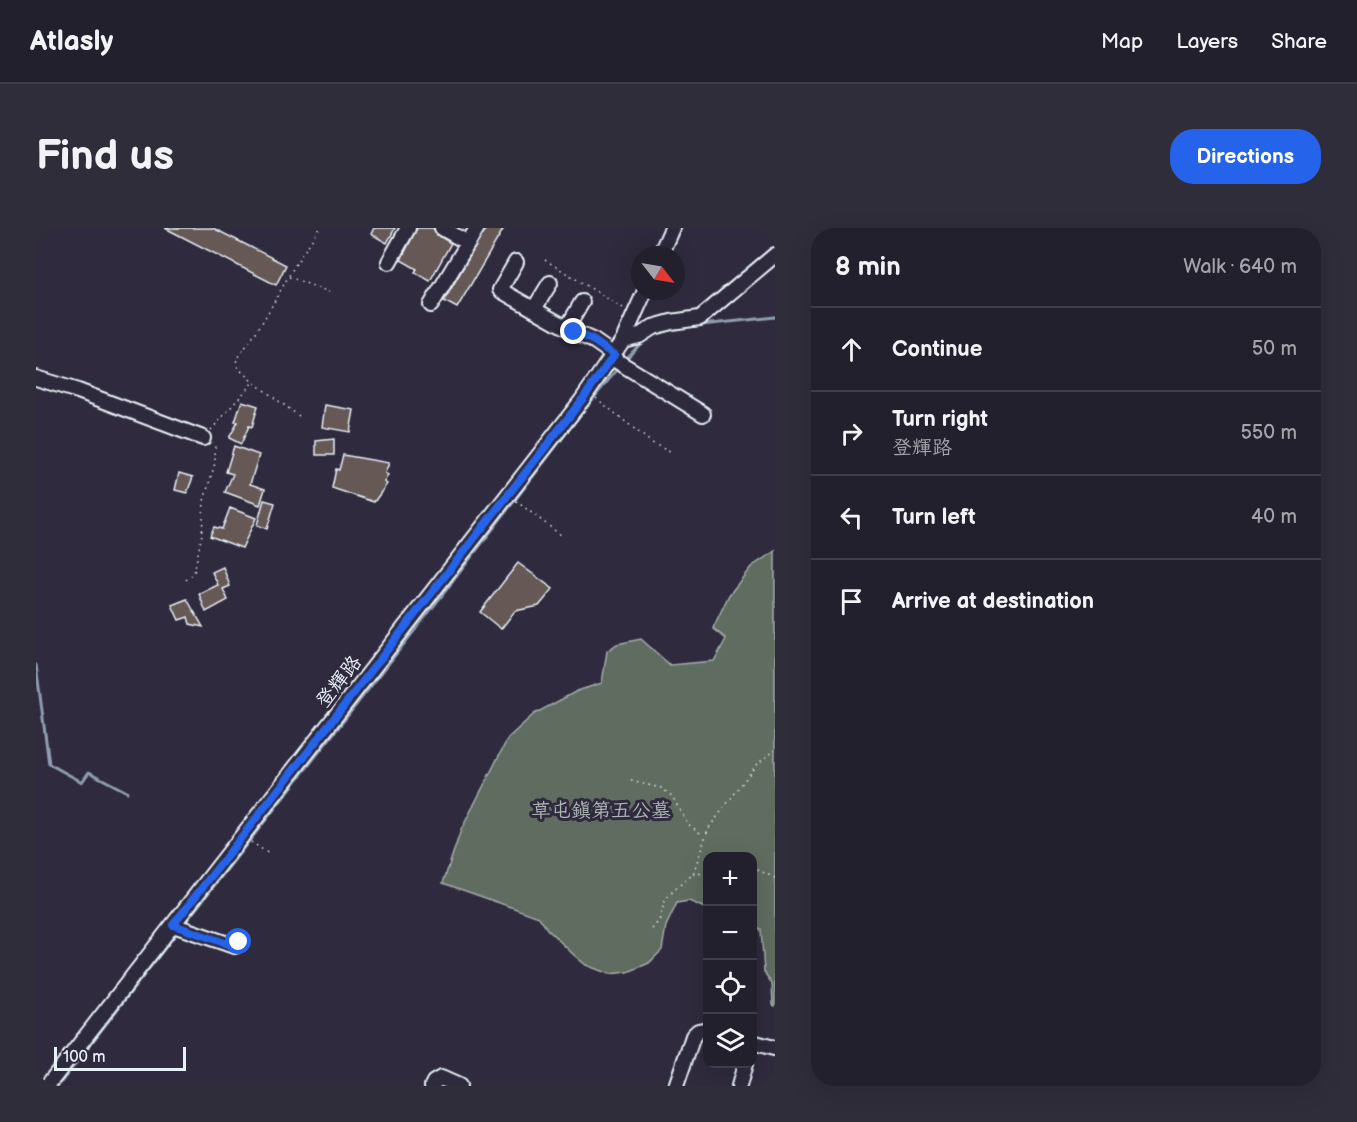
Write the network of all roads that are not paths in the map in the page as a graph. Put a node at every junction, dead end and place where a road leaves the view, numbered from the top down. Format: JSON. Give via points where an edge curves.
{"nodes":[{"id":1,"x":408,"y":228,"type":"edge"},
{"id":2,"x":442,"y":228,"type":"edge"},
{"id":3,"x":477,"y":228,"type":"edge"},
{"id":4,"x":672,"y":228,"type":"edge"},
{"id":5,"x":468,"y":243,"type":"junction"},
{"id":6,"x":664,"y":246,"type":"edge"},
{"id":7,"x":775,"y":255,"type":"edge"},
{"id":8,"x":389,"y":262,"type":"dead end"},
{"id":9,"x":516,"y":262,"type":"dead end"},
{"id":10,"x":550,"y":283,"type":"dead end"},
{"id":11,"x":641,"y":300,"type":"edge"},
{"id":12,"x":582,"y":302,"type":"dead end"},
{"id":13,"x":431,"y":305,"type":"dead end"},
{"id":14,"x":534,"y":309,"type":"junction"},
{"id":15,"x":567,"y":328,"type":"junction"},
{"id":16,"x":623,"y":340,"type":"junction"},
{"id":17,"x":613,"y":356,"type":"junction"},
{"id":18,"x":36,"y":378,"type":"edge"},
{"id":19,"x":703,"y":414,"type":"dead end"},
{"id":20,"x":203,"y":438,"type":"road end"},
{"id":21,"x":173,"y":925,"type":"junction"},
{"id":22,"x":239,"y":942,"type":"dead end"},
{"id":23,"x":703,"y":1030,"type":"edge"},
{"id":24,"x":757,"y":1043,"type":"edge"},
{"id":25,"x":774,"y":1048,"type":"edge"},
{"id":26,"x":745,"y":1068,"type":"edge"},
{"id":27,"x":433,"y":1084,"type":"edge"},
{"id":28,"x":47,"y":1086,"type":"edge"},
{"id":29,"x":459,"y":1086,"type":"edge"},
{"id":30,"x":676,"y":1086,"type":"edge"},
{"id":31,"x":739,"y":1086,"type":"edge"}],
"edges":[{"from":1,"to":8,"type":"street"},
{"from":2,"to":5,"type":"street"},
{"from":3,"to":5,"type":"street"},
{"from":4,"to":6,"type":"street"},
{"from":5,"to":13,"type":"street"},
{"from":7,"to":16,"type":"street","via":[[700,318],[653,327]]},
{"from":9,"to":14,"type":"street","via":[[500,290]]},
{"from":10,"to":14,"type":"street"},
{"from":11,"to":16,"type":"street","name":"登輝路"},
{"from":12,"to":15,"type":"street"},
{"from":14,"to":15,"type":"street"},
{"from":15,"to":17,"type":"street"},
{"from":16,"to":17,"type":"street","name":"登輝路"},
{"from":17,"to":19,"type":"street"},
{"from":17,"to":21,"type":"street","name":"登輝路"},
{"from":18,"to":20,"type":"street"},
{"from":21,"to":22,"type":"street","via":[[235,946]]},
{"from":21,"to":28,"type":"street","name":"登輝路"},
{"from":23,"to":30,"type":"street","via":[[693,1036]]},
{"from":24,"to":25,"type":"street"},
{"from":26,"to":31,"type":"street"},
{"from":27,"to":29,"type":"street","via":[[441,1078]]}]}
